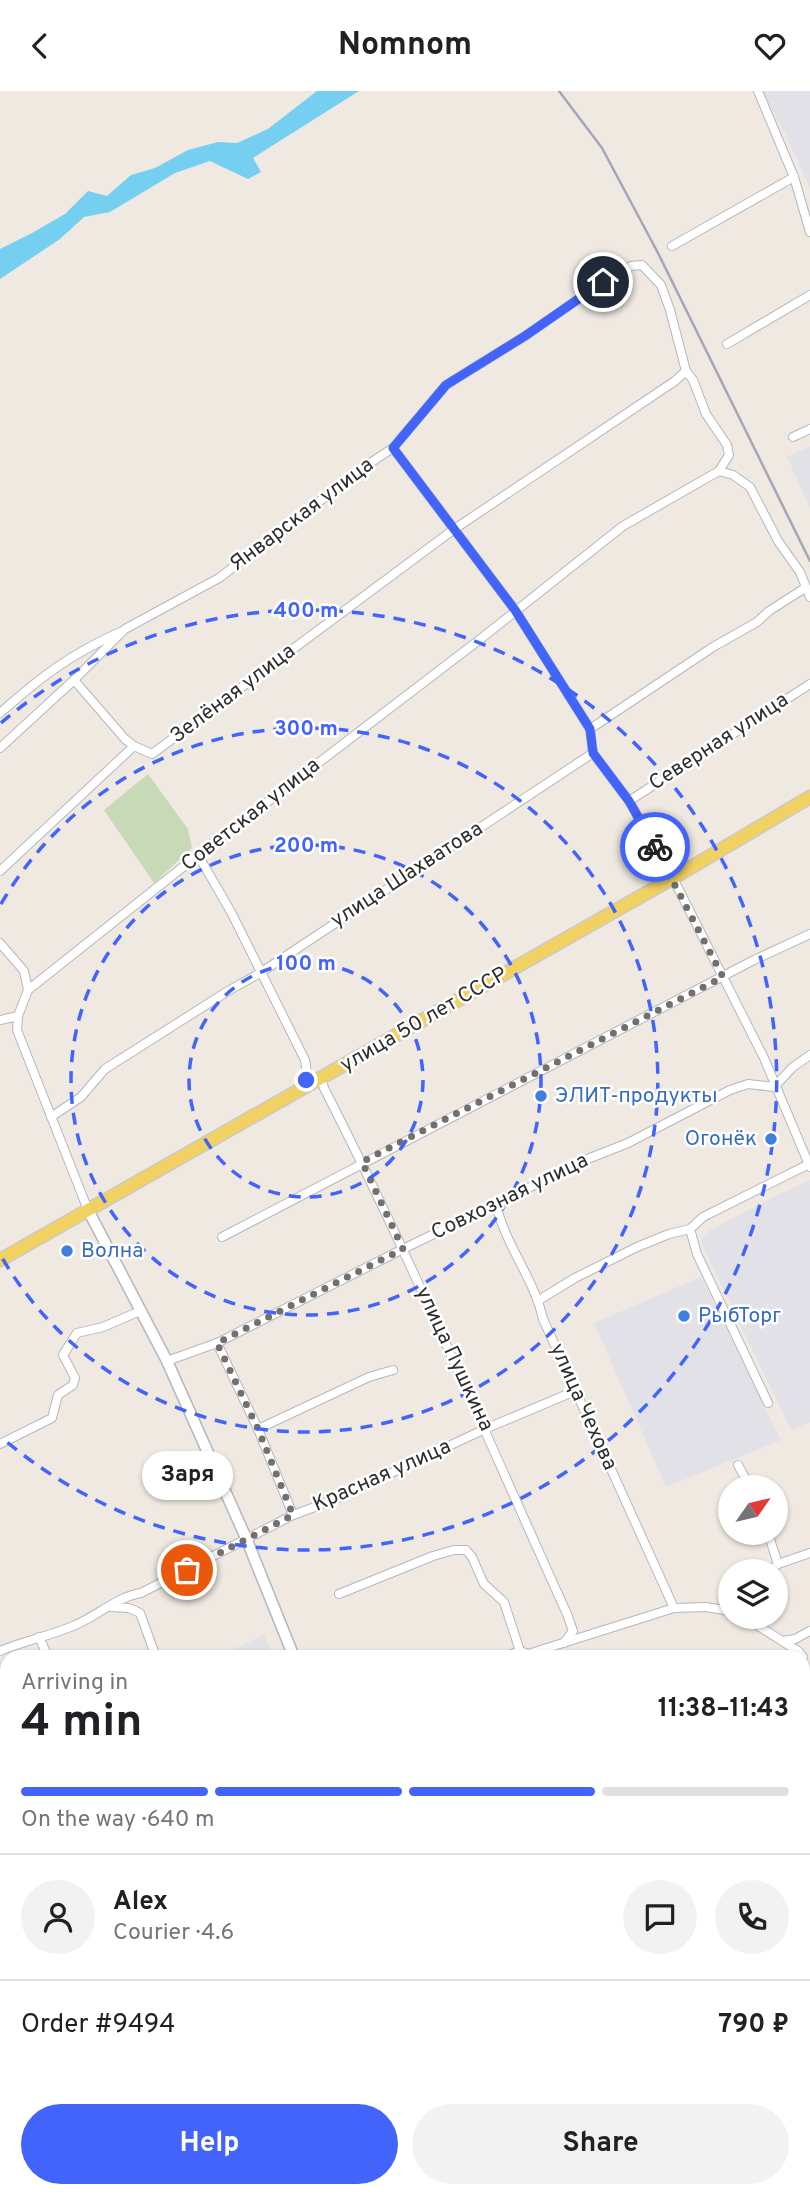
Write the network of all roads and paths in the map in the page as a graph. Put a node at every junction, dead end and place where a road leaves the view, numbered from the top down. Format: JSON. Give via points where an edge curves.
{"nodes":[{"id":1,"x":758,"y":91,"type":"edge"},
{"id":2,"x":794,"y":177,"type":"junction"},
{"id":3,"x":810,"y":232,"type":"edge"},
{"id":4,"x":672,"y":246,"type":"dead end"},
{"id":5,"x":810,"y":295,"type":"edge"},
{"id":6,"x":727,"y":344,"type":"dead end"},
{"id":7,"x":686,"y":371,"type":"junction"},
{"id":8,"x":810,"y":429,"type":"edge"},
{"id":9,"x":793,"y":437,"type":"dead end"},
{"id":10,"x":393,"y":448,"type":"junction"},
{"id":11,"x":719,"y":471,"type":"junction"},
{"id":12,"x":453,"y":530,"type":"junction"},
{"id":13,"x":805,"y":588,"type":"junction"},
{"id":14,"x":810,"y":597,"type":"edge"},
{"id":15,"x":515,"y":610,"type":"junction"},
{"id":16,"x":125,"y":629,"type":"junction"},
{"id":17,"x":74,"y":680,"type":"junction"},
{"id":18,"x":810,"y":684,"type":"edge"},
{"id":19,"x":0,"y":713,"type":"edge"},
{"id":20,"x":590,"y":729,"type":"junction"},
{"id":21,"x":134,"y":746,"type":"junction"},
{"id":22,"x":0,"y":748,"type":"edge"},
{"id":23,"x":593,"y":753,"type":"junction"},
{"id":24,"x":810,"y":797,"type":"edge"},
{"id":25,"x":629,"y":801,"type":"junction"},
{"id":26,"x":198,"y":855,"type":"junction"},
{"id":27,"x":0,"y":871,"type":"edge"},
{"id":28,"x":673,"y":879,"type":"junction"},
{"id":29,"x":810,"y":934,"type":"edge"},
{"id":30,"x":0,"y":943,"type":"edge"},
{"id":31,"x":260,"y":973,"type":"junction"},
{"id":32,"x":723,"y":977,"type":"junction"},
{"id":33,"x":28,"y":990,"type":"junction"},
{"id":34,"x":18,"y":1016,"type":"junction"},
{"id":35,"x":0,"y":1020,"type":"edge"},
{"id":36,"x":810,"y":1055,"type":"edge"},
{"id":37,"x":315,"y":1081,"type":"junction"},
{"id":38,"x":774,"y":1087,"type":"junction"},
{"id":39,"x":51,"y":1117,"type":"junction"},
{"id":40,"x":362,"y":1162,"type":"junction"},
{"id":41,"x":809,"y":1165,"type":"edge"},
{"id":42,"x":496,"y":1204,"type":"junction"},
{"id":43,"x":88,"y":1210,"type":"junction"},
{"id":44,"x":690,"y":1229,"type":"junction"},
{"id":45,"x":222,"y":1237,"type":"dead end"},
{"id":46,"x":403,"y":1249,"type":"junction"},
{"id":47,"x":0,"y":1260,"type":"edge"},
{"id":48,"x":539,"y":1300,"type":"junction"},
{"id":49,"x":140,"y":1311,"type":"junction"},
{"id":50,"x":217,"y":1343,"type":"junction"},
{"id":51,"x":167,"y":1361,"type":"junction"},
{"id":52,"x":393,"y":1370,"type":"dead end"},
{"id":53,"x":575,"y":1391,"type":"junction"},
{"id":54,"x":768,"y":1403,"type":"dead end"},
{"id":55,"x":258,"y":1429,"type":"junction"},
{"id":56,"x":485,"y":1429,"type":"junction"},
{"id":57,"x":0,"y":1444,"type":"edge"},
{"id":58,"x":738,"y":1465,"type":"dead end"},
{"id":59,"x":743,"y":1475,"type":"edge"},
{"id":60,"x":293,"y":1515,"type":"junction"},
{"id":61,"x":246,"y":1538,"type":"junction"},
{"id":62,"x":810,"y":1553,"type":"edge"},
{"id":63,"x":788,"y":1561,"type":"edge"},
{"id":64,"x":339,"y":1594,"type":"dead end"},
{"id":65,"x":111,"y":1607,"type":"junction"},
{"id":66,"x":674,"y":1608,"type":"junction"},
{"id":67,"x":718,"y":1608,"type":"edge"},
{"id":68,"x":763,"y":1629,"type":"edge"},
{"id":69,"x":810,"y":1631,"type":"edge"},
{"id":70,"x":39,"y":1637,"type":"junction"},
{"id":71,"x":782,"y":1641,"type":"junction"},
{"id":72,"x":564,"y":1643,"type":"junction"},
{"id":73,"x":3,"y":1650,"type":"edge"},
{"id":74,"x":45,"y":1650,"type":"edge"},
{"id":75,"x":154,"y":1650,"type":"edge"},
{"id":76,"x":291,"y":1650,"type":"edge"},
{"id":77,"x":520,"y":1650,"type":"edge"},
{"id":78,"x":541,"y":1650,"type":"edge"},
{"id":79,"x":794,"y":1650,"type":"edge"}],
"edges":[{"from":1,"to":2,"type":"street"},
{"from":2,"to":3,"type":"street"},
{"from":2,"to":4,"type":"street"},
{"from":5,"to":6,"type":"street"},
{"from":7,"to":10,"type":"street","name":"Январская улица","via":[[660,285],[642,265],[631,266],[446,385]]},
{"from":7,"to":11,"type":"street","via":[[727,445],[729,455]]},
{"from":7,"to":12,"type":"street","name":"Зелёная улица"},
{"from":8,"to":9,"type":"street"},
{"from":10,"to":12,"type":"street"},
{"from":10,"to":16,"type":"street","name":"Январская улица","via":[[219,578]]},
{"from":11,"to":13,"type":"street","via":[[750,487]]},
{"from":11,"to":15,"type":"street","name":"Советская улица","via":[[623,526]]},
{"from":12,"to":15,"type":"street"},
{"from":12,"to":21,"type":"street","name":"Зелёная улица","via":[[152,754]]},
{"from":13,"to":14,"type":"street"},
{"from":13,"to":20,"type":"street"},
{"from":15,"to":20,"type":"street"},
{"from":15,"to":26,"type":"street","name":"Советская улица"},
{"from":16,"to":17,"type":"street","name":"Январская улица"},
{"from":16,"to":19,"type":"street","via":[[49,671]]},
{"from":17,"to":21,"type":"street"},
{"from":17,"to":22,"type":"street","name":"Январская улица"},
{"from":18,"to":25,"type":"street","name":"Северная улица"},
{"from":20,"to":23,"type":"street"},
{"from":21,"to":27,"type":"street"},
{"from":23,"to":25,"type":"street"},
{"from":23,"to":31,"type":"street","name":"улица Шахватова"},
{"from":24,"to":28,"type":"main road","name":"улица 50 лет СССР"},
{"from":25,"to":28,"type":"street"},
{"from":26,"to":31,"type":"street","name":"улица Пушкина"},
{"from":26,"to":33,"type":"street","name":"Советская улица"},
{"from":28,"to":32,"type":"street"},
{"from":28,"to":37,"type":"main road","name":"улица 50 лет СССР"},
{"from":29,"to":32,"type":"street"},
{"from":30,"to":33,"type":"street","via":[[24,971]]},
{"from":31,"to":37,"type":"street","name":"улица Пушкина"},
{"from":31,"to":39,"type":"street","name":"улица Шахватова","via":[[105,1069],[81,1097]]},
{"from":32,"to":38,"type":"street"},
{"from":32,"to":40,"type":"street"},
{"from":33,"to":34,"type":"street"},
{"from":34,"to":35,"type":"street"},
{"from":34,"to":39,"type":"street","via":[[17,1030]]},
{"from":36,"to":38,"type":"street"},
{"from":37,"to":40,"type":"street","name":"улица Пушкина","via":[[324,1088]]},
{"from":37,"to":43,"type":"main road","name":"улица 50 лет СССР"},
{"from":38,"to":41,"type":"street"},
{"from":38,"to":42,"type":"street","name":"Совхозная улица","via":[[748,1084],[730,1090]]},
{"from":39,"to":43,"type":"street"},
{"from":40,"to":45,"type":"street"},
{"from":40,"to":46,"type":"street","name":"улица Пушкина"},
{"from":41,"to":44,"type":"street","via":[[702,1217]]},
{"from":42,"to":46,"type":"street","name":"Совхозная улица"},
{"from":42,"to":48,"type":"street","name":"улица Чехова","via":[[499,1220]]},
{"from":43,"to":47,"type":"main road","name":"улица 50 лет СССР"},
{"from":43,"to":49,"type":"street"},
{"from":44,"to":48,"type":"street","via":[[637,1247]]},
{"from":44,"to":54,"type":"street","via":[[697,1254]]},
{"from":46,"to":50,"type":"street","name":"Совхозная улица"},
{"from":46,"to":56,"type":"street","name":"улица Пушкина"},
{"from":48,"to":53,"type":"street","name":"улица Чехова"},
{"from":49,"to":51,"type":"street"},
{"from":49,"to":57,"type":"street","via":[[77,1333],[63,1355],[75,1378],[73,1385],[58,1395],[52,1418]]},
{"from":50,"to":51,"type":"street","name":"Совхозная улица"},
{"from":50,"to":55,"type":"street"},
{"from":51,"to":61,"type":"street"},
{"from":52,"to":55,"type":"street"},
{"from":53,"to":56,"type":"street","name":"Красная улица"},
{"from":53,"to":66,"type":"street","name":"улица Чехова"},
{"from":55,"to":60,"type":"street"},
{"from":56,"to":60,"type":"street","name":"Красная улица"},
{"from":56,"to":72,"type":"street","name":"улица Пушкина","via":[[567,1614],[572,1631]]},
{"from":58,"to":59,"type":"street"},
{"from":60,"to":61,"type":"street","name":"Красная улица"},
{"from":61,"to":65,"type":"street","name":"Красная улица"},
{"from":61,"to":76,"type":"street"},
{"from":62,"to":63,"type":"street"},
{"from":64,"to":77,"type":"street","via":[[433,1556],[466,1550],[484,1584],[504,1601]]},
{"from":65,"to":70,"type":"street","name":"Красная улица"},
{"from":65,"to":75,"type":"street","via":[[141,1613]]},
{"from":66,"to":67,"type":"street"},
{"from":66,"to":72,"type":"street"},
{"from":68,"to":71,"type":"street"},
{"from":69,"to":71,"type":"street"},
{"from":70,"to":73,"type":"street","name":"Красная улица"},
{"from":70,"to":74,"type":"street"},
{"from":71,"to":79,"type":"street"},
{"from":72,"to":78,"type":"street"}]}
